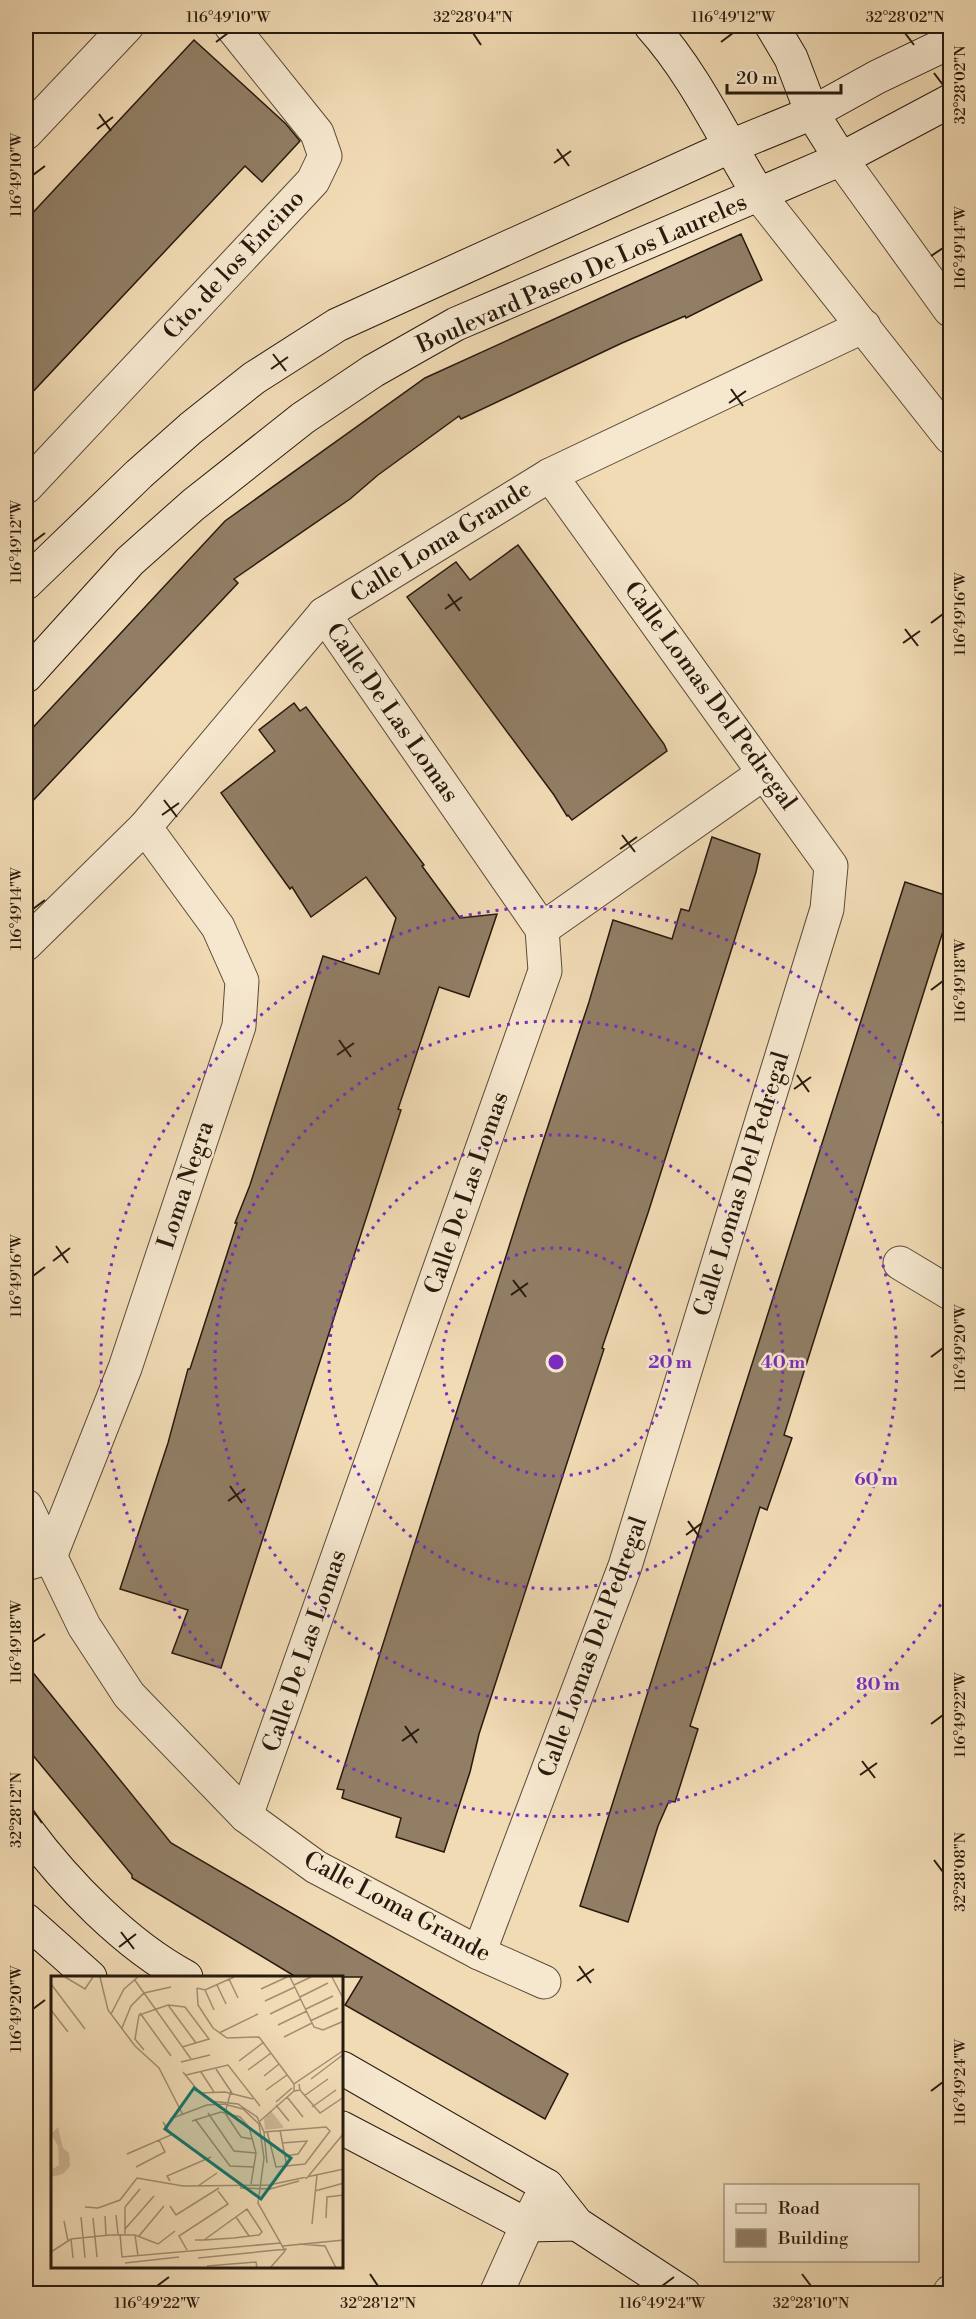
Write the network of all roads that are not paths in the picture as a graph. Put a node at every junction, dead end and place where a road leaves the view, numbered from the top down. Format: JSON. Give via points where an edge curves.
{"nodes":[{"id":1,"x":127,"y":26,"type":"edge"},
{"id":2,"x":231,"y":26,"type":"edge"},
{"id":3,"x":651,"y":26,"type":"edge"},
{"id":4,"x":772,"y":26,"type":"edge"},
{"id":5,"x":951,"y":42,"type":"edge"},
{"id":6,"x":951,"y":101,"type":"edge"},
{"id":7,"x":812,"y":113,"type":"junction"},
{"id":8,"x":28,"y":126,"type":"edge"},
{"id":9,"x":729,"y":147,"type":"junction"},
{"id":10,"x":841,"y":159,"type":"junction"},
{"id":11,"x":759,"y":195,"type":"junction"},
{"id":12,"x":951,"y":310,"type":"edge"},
{"id":13,"x":864,"y":326,"type":"junction"},
{"id":14,"x":951,"y":437,"type":"edge"},
{"id":15,"x":550,"y":475,"type":"junction"},
{"id":16,"x":26,"y":487,"type":"edge"},
{"id":17,"x":26,"y":583,"type":"edge"},
{"id":18,"x":324,"y":614,"type":"junction"},
{"id":19,"x":26,"y":676,"type":"edge"},
{"id":20,"x":764,"y":772,"type":"junction"},
{"id":21,"x":145,"y":827,"type":"junction"},
{"id":22,"x":542,"y":929,"type":"junction"},
{"id":23,"x":26,"y":944,"type":"edge"},
{"id":24,"x":900,"y":1263,"type":"dead end"},
{"id":25,"x":951,"y":1293,"type":"edge"},
{"id":26,"x":26,"y":1506,"type":"edge"},
{"id":27,"x":38,"y":1561,"type":"edge"},
{"id":28,"x":246,"y":1816,"type":"junction"},
{"id":29,"x":26,"y":1829,"type":"edge"},
{"id":30,"x":26,"y":1920,"type":"edge"},
{"id":31,"x":479,"y":1953,"type":"junction"},
{"id":32,"x":89,"y":1976,"type":"edge"},
{"id":33,"x":184,"y":1976,"type":"edge"},
{"id":34,"x":544,"y":1982,"type":"dead end"},
{"id":35,"x":344,"y":2069,"type":"edge"},
{"id":36,"x":344,"y":2129,"type":"edge"},
{"id":37,"x":547,"y":2187,"type":"junction"},
{"id":38,"x":577,"y":2224,"type":"junction"},
{"id":39,"x":526,"y":2225,"type":"junction"},
{"id":40,"x":496,"y":2294,"type":"edge"},
{"id":41,"x":684,"y":2294,"type":"edge"}],
"edges":[{"from":1,"to":8,"type":"street"},
{"from":2,"to":16,"type":"street","name":"Cto. de los Encino","via":[[317,133],[325,156],[314,181]]},
{"from":3,"to":9,"type":"street","via":[[698,89]]},
{"from":4,"to":7,"type":"street"},
{"from":5,"to":7,"type":"street"},
{"from":6,"to":10,"type":"street","name":"Boulevard Paseo De Los Laureles"},
{"from":7,"to":9,"type":"street"},
{"from":7,"to":10,"type":"street"},
{"from":9,"to":11,"type":"street"},
{"from":9,"to":17,"type":"street","via":[[337,325],[254,378],[191,428]]},
{"from":10,"to":11,"type":"street","name":"Boulevard Paseo De Los Laureles"},
{"from":10,"to":12,"type":"street"},
{"from":11,"to":13,"type":"street"},
{"from":11,"to":19,"type":"street","name":"Boulevard Paseo De Los Laureles","via":[[456,324],[373,370],[303,418],[193,505],[130,561]]},
{"from":13,"to":14,"type":"street"},
{"from":13,"to":15,"type":"street","name":"Calle Loma Grande"},
{"from":15,"to":18,"type":"street","name":"Calle Loma Grande"},
{"from":15,"to":20,"type":"street","name":"Calle Lomas Del Pedregal"},
{"from":18,"to":21,"type":"street","name":"Calle Loma Grande"},
{"from":18,"to":22,"type":"street","name":"Calle De Las Lomas"},
{"from":20,"to":22,"type":"street"},
{"from":20,"to":31,"type":"street","name":"Calle Lomas Del Pedregal","via":[[831,866],[827,909],[625,1566]]},
{"from":21,"to":23,"type":"street","name":"Calle Loma Grande"},
{"from":21,"to":27,"type":"street","name":"Loma Negra","via":[[218,927],[242,981],[239,1026],[125,1368]]},
{"from":22,"to":28,"type":"street","name":"Calle De Las Lomas","via":[[545,971]]},
{"from":24,"to":25,"type":"street"},
{"from":26,"to":27,"type":"street","name":"Calle Loma Grande"},
{"from":27,"to":28,"type":"street","name":"Calle Loma Grande","via":[[129,1695]]},
{"from":28,"to":31,"type":"street","name":"Calle Loma Grande","via":[[316,1867]]},
{"from":29,"to":33,"type":"street","via":[[112,1924]]},
{"from":30,"to":32,"type":"street"},
{"from":31,"to":34,"type":"street","name":"Calle Loma Grande"},
{"from":35,"to":37,"type":"street"},
{"from":36,"to":39,"type":"street"},
{"from":37,"to":38,"type":"street"},
{"from":37,"to":39,"type":"street"},
{"from":38,"to":39,"type":"street"},
{"from":38,"to":41,"type":"street"},
{"from":39,"to":40,"type":"street"}]}
